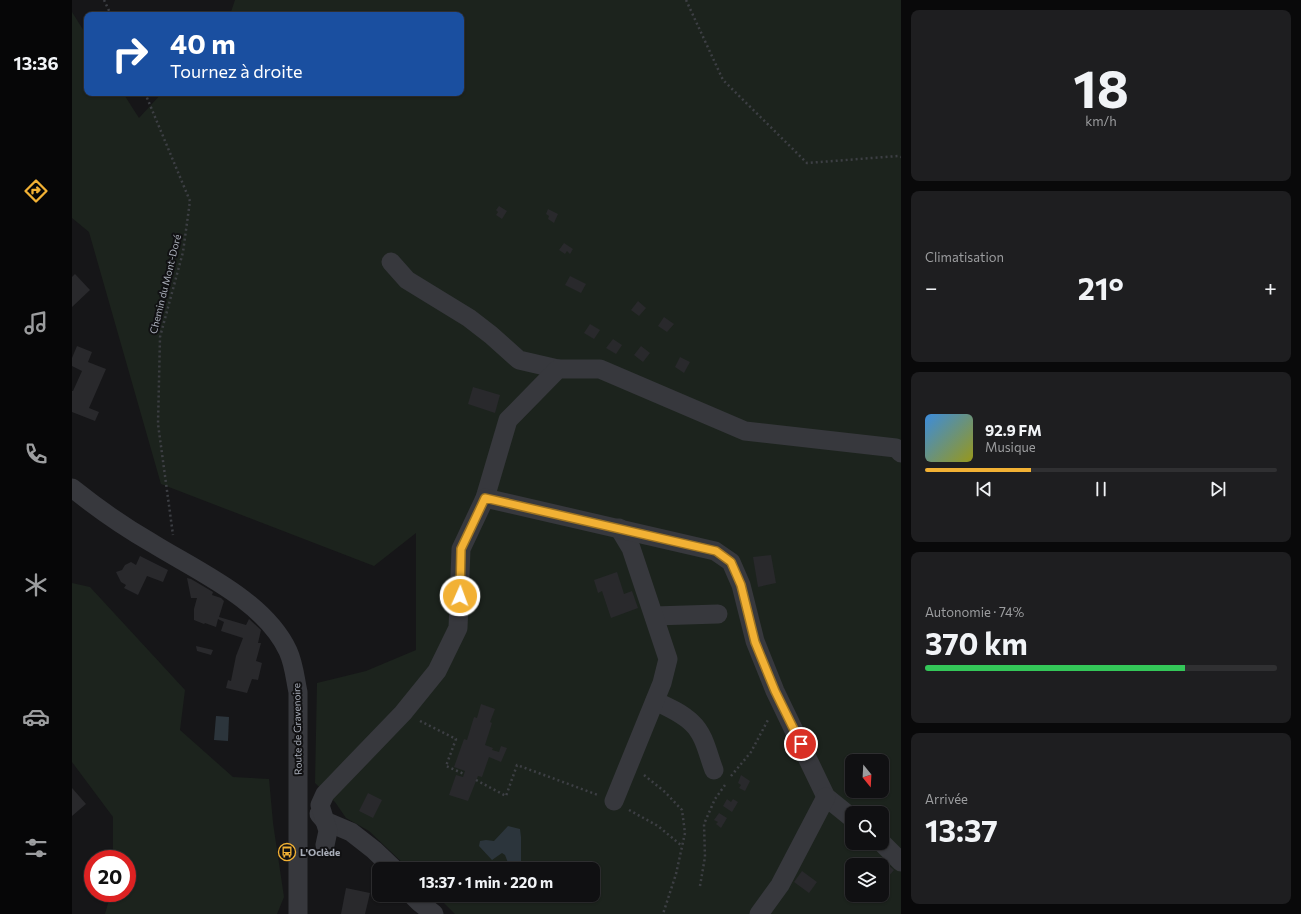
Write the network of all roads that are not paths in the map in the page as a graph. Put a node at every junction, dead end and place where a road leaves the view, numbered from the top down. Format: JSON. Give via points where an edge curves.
{"nodes":[{"id":1,"x":391,"y":262,"type":"dead end"},
{"id":2,"x":558,"y":369,"type":"junction"},
{"id":3,"x":901,"y":454,"type":"edge"},
{"id":4,"x":72,"y":488,"type":"edge"},
{"id":5,"x":485,"y":498,"type":"junction"},
{"id":6,"x":619,"y":528,"type":"junction"},
{"id":7,"x":718,"y":614,"type":"dead end"},
{"id":8,"x":654,"y":616,"type":"junction"},
{"id":9,"x":655,"y":701,"type":"junction"},
{"id":10,"x":714,"y":770,"type":"dead end"},
{"id":11,"x":298,"y":794,"type":"junction"},
{"id":12,"x":826,"y":797,"type":"junction"},
{"id":13,"x":614,"y":801,"type":"road end"},
{"id":14,"x":845,"y":812,"type":"edge"},
{"id":15,"x":326,"y":821,"type":"junction"},
{"id":16,"x":364,"y":843,"type":"junction"},
{"id":17,"x":325,"y":845,"type":"junction"},
{"id":18,"x":387,"y":862,"type":"edge"},
{"id":19,"x":298,"y":864,"type":"junction"},
{"id":20,"x":419,"y":902,"type":"edge"},
{"id":21,"x":298,"y":914,"type":"edge"},
{"id":22,"x":434,"y":914,"type":"edge"},
{"id":23,"x":759,"y":914,"type":"edge"}],
"edges":[{"from":1,"to":2,"type":"street","via":[[407,280],[469,318],[519,360]]},
{"from":2,"to":3,"type":"street","via":[[600,369],[744,431],[896,448]]},
{"from":2,"to":5,"type":"street","via":[[508,420]]},
{"from":4,"to":11,"type":"street","name":"Route de Gravenoire","via":[[136,533],[250,605],[273,629],[287,650],[298,692]]},
{"from":5,"to":6,"type":"street"},
{"from":5,"to":15,"type":"street","via":[[461,549],[458,628],[438,671],[325,794],[320,805]]},
{"from":6,"to":8,"type":"street","via":[[631,548]]},
{"from":6,"to":12,"type":"street","via":[[716,551],[731,562],[741,585],[755,642],[775,691]]},
{"from":7,"to":8,"type":"street"},
{"from":8,"to":9,"type":"street","via":[[668,660]]},
{"from":9,"to":10,"type":"street","via":[[679,712],[693,724],[702,737]]},
{"from":9,"to":13,"type":"street"},
{"from":11,"to":15,"type":"street","via":[[310,802]]},
{"from":11,"to":19,"type":"street","name":"Route de Gravenoire"},
{"from":12,"to":14,"type":"street"},
{"from":12,"to":23,"type":"street","via":[[780,885]]},
{"from":15,"to":16,"type":"street","via":[[351,832]]},
{"from":15,"to":17,"type":"street","via":[[328,831]]},
{"from":16,"to":17,"type":"street","via":[[342,841]]},
{"from":16,"to":18,"type":"street"},
{"from":17,"to":19,"type":"street"},
{"from":19,"to":21,"type":"street","name":"Route de Gravenoire"},
{"from":20,"to":22,"type":"street"}]}
